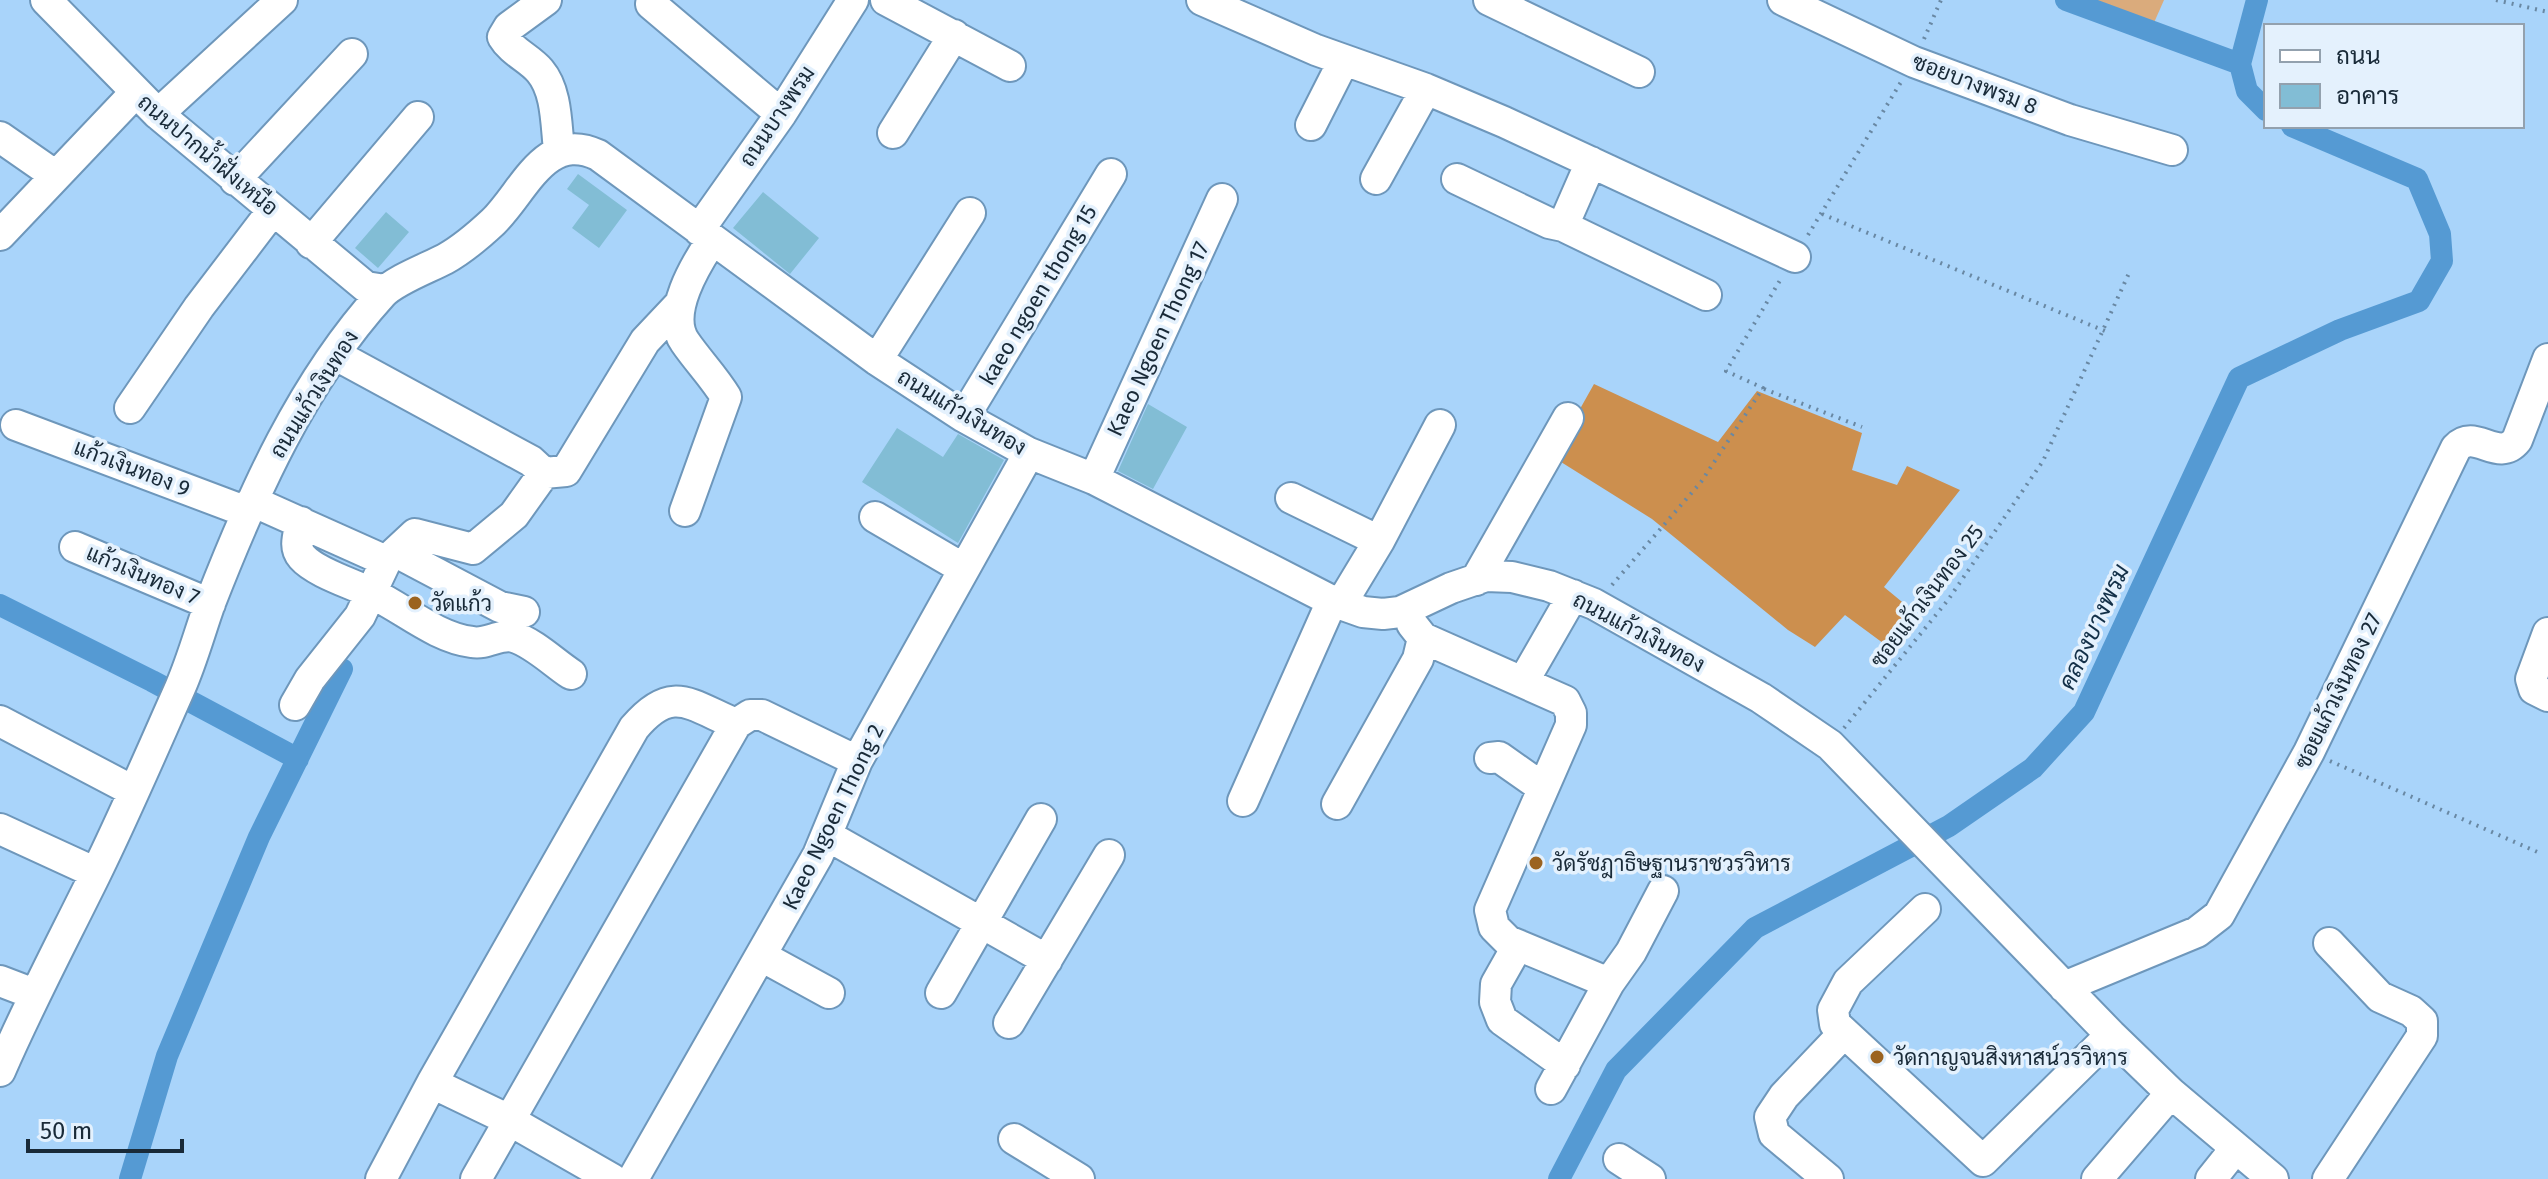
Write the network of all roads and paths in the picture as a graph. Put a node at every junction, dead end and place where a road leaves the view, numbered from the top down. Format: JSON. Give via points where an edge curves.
{"nodes":[{"id":1,"x":46,"y":0,"type":"edge"},
{"id":2,"x":282,"y":0,"type":"edge"},
{"id":3,"x":546,"y":0,"type":"edge"},
{"id":4,"x":886,"y":0,"type":"edge"},
{"id":5,"x":1202,"y":0,"type":"edge"},
{"id":6,"x":1489,"y":0,"type":"edge"},
{"id":7,"x":1783,"y":0,"type":"edge"},
{"id":8,"x":1941,"y":0,"type":"edge"},
{"id":9,"x":2496,"y":0,"type":"edge"},
{"id":10,"x":651,"y":4,"type":"dead end"},
{"id":11,"x":843,"y":4,"type":"edge"},
{"id":12,"x":2548,"y":12,"type":"edge"},
{"id":13,"x":954,"y":35,"type":"junction"},
{"id":14,"x":352,"y":54,"type":"dead end"},
{"id":15,"x":1344,"y":60,"type":"junction"},
{"id":16,"x":1914,"y":62,"type":"junction"},
{"id":17,"x":1010,"y":66,"type":"dead end"},
{"id":18,"x":1639,"y":72,"type":"dead end"},
{"id":19,"x":1426,"y":89,"type":"junction"},
{"id":20,"x":135,"y":93,"type":"junction"},
{"id":21,"x":158,"y":114,"type":"junction"},
{"id":22,"x":781,"y":114,"type":"junction"},
{"id":23,"x":418,"y":117,"type":"dead end"},
{"id":24,"x":1311,"y":125,"type":"dead end"},
{"id":25,"x":893,"y":133,"type":"dead end"},
{"id":26,"x":0,"y":137,"type":"edge"},
{"id":27,"x":559,"y":150,"type":"junction"},
{"id":28,"x":2172,"y":150,"type":"dead end"},
{"id":29,"x":1591,"y":162,"type":"junction"},
{"id":30,"x":1111,"y":174,"type":"dead end"},
{"id":31,"x":56,"y":176,"type":"junction"},
{"id":32,"x":1376,"y":179,"type":"dead end"},
{"id":33,"x":1457,"y":179,"type":"dead end"},
{"id":34,"x":235,"y":180,"type":"junction"},
{"id":35,"x":1222,"y":199,"type":"dead end"},
{"id":36,"x":273,"y":210,"type":"junction"},
{"id":37,"x":970,"y":213,"type":"dead end"},
{"id":38,"x":1822,"y":214,"type":"junction"},
{"id":39,"x":1563,"y":226,"type":"junction"},
{"id":40,"x":0,"y":235,"type":"edge"},
{"id":41,"x":706,"y":235,"type":"junction"},
{"id":42,"x":311,"y":243,"type":"junction"},
{"id":43,"x":1795,"y":257,"type":"junction"},
{"id":44,"x":2130,"y":271,"type":"dead end"},
{"id":45,"x":385,"y":290,"type":"junction"},
{"id":46,"x":1706,"y":295,"type":"dead end"},
{"id":47,"x":678,"y":306,"type":"junction"},
{"id":48,"x":2105,"y":331,"type":"junction"},
{"id":49,"x":336,"y":355,"type":"junction"},
{"id":50,"x":2548,"y":359,"type":"edge"},
{"id":51,"x":877,"y":360,"type":"junction"},
{"id":52,"x":1763,"y":388,"type":"junction"},
{"id":53,"x":130,"y":408,"type":"dead end"},
{"id":54,"x":964,"y":417,"type":"junction"},
{"id":55,"x":1568,"y":418,"type":"dead end"},
{"id":56,"x":16,"y":425,"type":"dead end"},
{"id":57,"x":1440,"y":425,"type":"dead end"},
{"id":58,"x":1862,"y":427,"type":"dead end"},
{"id":59,"x":1029,"y":453,"type":"junction"},
{"id":60,"x":544,"y":473,"type":"junction"},
{"id":61,"x":1094,"y":479,"type":"junction"},
{"id":62,"x":1291,"y":498,"type":"dead end"},
{"id":63,"x":250,"y":507,"type":"junction"},
{"id":64,"x":685,"y":511,"type":"dead end"},
{"id":65,"x":875,"y":517,"type":"dead end"},
{"id":66,"x":301,"y":522,"type":"junction"},
{"id":67,"x":1379,"y":541,"type":"junction"},
{"id":68,"x":75,"y":547,"type":"dead end"},
{"id":69,"x":391,"y":557,"type":"junction"},
{"id":70,"x":964,"y":569,"type":"junction"},
{"id":71,"x":1476,"y":580,"type":"junction"},
{"id":72,"x":373,"y":593,"type":"junction"},
{"id":73,"x":1583,"y":600,"type":"junction"},
{"id":74,"x":1336,"y":603,"type":"junction"},
{"id":75,"x":210,"y":604,"type":"junction"},
{"id":76,"x":524,"y":612,"type":"dead end"},
{"id":77,"x":1400,"y":612,"type":"junction"},
{"id":78,"x":2548,"y":633,"type":"edge"},
{"id":79,"x":1423,"y":638,"type":"junction"},
{"id":80,"x":571,"y":674,"type":"dead end"},
{"id":81,"x":1523,"y":682,"type":"junction"},
{"id":82,"x":2548,"y":696,"type":"edge"},
{"id":83,"x":295,"y":705,"type":"dead end"},
{"id":84,"x":0,"y":721,"type":"edge"},
{"id":85,"x":736,"y":724,"type":"junction"},
{"id":86,"x":1830,"y":745,"type":"junction"},
{"id":87,"x":2309,"y":752,"type":"junction"},
{"id":88,"x":1490,"y":758,"type":"dead end"},
{"id":89,"x":857,"y":761,"type":"junction"},
{"id":90,"x":1543,"y":788,"type":"junction"},
{"id":91,"x":133,"y":791,"type":"junction"},
{"id":92,"x":1243,"y":801,"type":"dead end"},
{"id":93,"x":1337,"y":804,"type":"dead end"},
{"id":94,"x":1041,"y":819,"type":"dead end"},
{"id":95,"x":0,"y":829,"type":"edge"},
{"id":96,"x":828,"y":836,"type":"junction"},
{"id":97,"x":2542,"y":854,"type":"dead end"},
{"id":98,"x":1109,"y":855,"type":"dead end"},
{"id":99,"x":96,"y":873,"type":"junction"},
{"id":100,"x":1663,"y":891,"type":"dead end"},
{"id":101,"x":1925,"y":909,"type":"dead end"},
{"id":102,"x":983,"y":924,"type":"junction"},
{"id":103,"x":2329,"y":943,"type":"dead end"},
{"id":104,"x":1518,"y":945,"type":"junction"},
{"id":105,"x":763,"y":957,"type":"junction"},
{"id":106,"x":1047,"y":960,"type":"junction"},
{"id":107,"x":0,"y":981,"type":"edge"},
{"id":108,"x":1609,"y":983,"type":"junction"},
{"id":109,"x":2064,"y":987,"type":"junction"},
{"id":110,"x":829,"y":993,"type":"dead end"},
{"id":111,"x":941,"y":993,"type":"dead end"},
{"id":112,"x":34,"y":994,"type":"junction"},
{"id":113,"x":1009,"y":1023,"type":"dead end"},
{"id":114,"x":1843,"y":1034,"type":"junction"},
{"id":115,"x":2111,"y":1035,"type":"junction"},
{"id":116,"x":0,"y":1071,"type":"edge"},
{"id":117,"x":432,"y":1083,"type":"junction"},
{"id":118,"x":2171,"y":1093,"type":"junction"},
{"id":119,"x":509,"y":1120,"type":"junction"},
{"id":120,"x":1014,"y":1139,"type":"dead end"},
{"id":121,"x":2235,"y":1149,"type":"junction"},
{"id":122,"x":1619,"y":1159,"type":"dead end"},
{"id":123,"x":1975,"y":1170,"type":"edge"},
{"id":124,"x":1068,"y":1176,"type":"edge"},
{"id":125,"x":381,"y":1179,"type":"edge"},
{"id":126,"x":476,"y":1179,"type":"edge"},
{"id":127,"x":612,"y":1179,"type":"edge"},
{"id":128,"x":633,"y":1179,"type":"edge"},
{"id":129,"x":1650,"y":1179,"type":"edge"},
{"id":130,"x":1828,"y":1179,"type":"edge"},
{"id":131,"x":2097,"y":1179,"type":"edge"},
{"id":132,"x":2211,"y":1179,"type":"edge"},
{"id":133,"x":2273,"y":1179,"type":"edge"},
{"id":134,"x":2328,"y":1179,"type":"edge"}],
"edges":[{"from":1,"to":20,"type":"street","name":"ถนนปากน้ำฝั่งเหนือ"},
{"from":2,"to":21,"type":"street"},
{"from":3,"to":27,"type":"street","via":[[503,37],[550,86]]},
{"from":4,"to":13,"type":"street"},
{"from":5,"to":15,"type":"street"},
{"from":6,"to":18,"type":"street"},
{"from":7,"to":16,"type":"street","name":"ซอยบางพรม 8"},
{"from":8,"to":16,"type":"path"},
{"from":9,"to":12,"type":"path"},
{"from":10,"to":22,"type":"street"},
{"from":11,"to":22,"type":"street","name":"ถนนบางพรม"},
{"from":13,"to":17,"type":"street"},
{"from":13,"to":25,"type":"street"},
{"from":14,"to":34,"type":"street"},
{"from":15,"to":19,"type":"street"},
{"from":15,"to":24,"type":"street"},
{"from":16,"to":28,"type":"street","name":"ซอยบางพรม 8","via":[[2070,120]]},
{"from":16,"to":38,"type":"path"},
{"from":19,"to":29,"type":"street"},
{"from":19,"to":32,"type":"street"},
{"from":20,"to":21,"type":"street","name":"ถนนปากน้ำฝั่งเหนือ"},
{"from":20,"to":31,"type":"street"},
{"from":21,"to":34,"type":"street","name":"ถนนปากน้ำฝั่งเหนือ"},
{"from":22,"to":41,"type":"street","name":"ถนนบางพรม"},
{"from":23,"to":42,"type":"street"},
{"from":26,"to":31,"type":"street"},
{"from":27,"to":41,"type":"street","name":"ถนนแก้วเงินทอง","via":[[585,149],[598,155]]},
{"from":27,"to":45,"type":"street","name":"ถนนแก้วเงินทอง","via":[[477,237]]},
{"from":29,"to":39,"type":"street"},
{"from":29,"to":43,"type":"street"},
{"from":30,"to":54,"type":"street","name":"kaeo ngoen thong 15"},
{"from":31,"to":40,"type":"street"},
{"from":33,"to":39,"type":"street"},
{"from":34,"to":36,"type":"street","name":"ถนนปากน้ำฝั่งเหนือ"},
{"from":35,"to":61,"type":"street","name":"Kaeo Ngoen Thong 17"},
{"from":36,"to":42,"type":"street","name":"ถนนปากน้ำฝั่งเหนือ"},
{"from":36,"to":53,"type":"street"},
{"from":37,"to":51,"type":"street"},
{"from":38,"to":43,"type":"path"},
{"from":38,"to":48,"type":"path"},
{"from":39,"to":46,"type":"street"},
{"from":41,"to":47,"type":"street","name":"ถนนบางพรม"},
{"from":41,"to":51,"type":"street","name":"ถนนแก้วเงินทอง"},
{"from":42,"to":45,"type":"street","name":"ถนนปากน้ำฝั่งเหนือ","via":[[366,287]]},
{"from":43,"to":52,"type":"path","via":[[1726,371]]},
{"from":44,"to":48,"type":"path","name":"ซอยแก้วเงินทอง 25"},
{"from":45,"to":49,"type":"street","name":"ถนนแก้วเงินทอง"},
{"from":47,"to":60,"type":"street","name":"ถนนบางพรม","via":[[645,341],[566,471]]},
{"from":47,"to":64,"type":"street","via":[[684,341],[726,397]]},
{"from":48,"to":86,"type":"path","name":"ซอยแก้วเงินทอง 25","via":[[2043,461],[1948,600]]},
{"from":49,"to":60,"type":"street","via":[[531,461]]},
{"from":49,"to":63,"type":"street","name":"ถนนแก้วเงินทอง","via":[[290,423]]},
{"from":50,"to":87,"type":"street","name":"ซอยแก้วเงินทอง 27","via":[[2512,447],[2505,450],[2469,440],[2456,448]]},
{"from":51,"to":54,"type":"street","name":"ถนนแก้วเงินทอง"},
{"from":52,"to":58,"type":"path"},
{"from":52,"to":73,"type":"path","via":[[1684,505]]},
{"from":54,"to":59,"type":"street","name":"ถนนแก้วเงินทอง"},
{"from":55,"to":71,"type":"street"},
{"from":56,"to":63,"type":"street","name":"แก้วเงินทอง 9"},
{"from":57,"to":67,"type":"street"},
{"from":59,"to":61,"type":"street","name":"ถนนแก้วเงินทอง"},
{"from":59,"to":70,"type":"street","name":"Kaeo Ngoen Thong 2"},
{"from":60,"to":69,"type":"street","via":[[514,515],[473,549],[415,534]]},
{"from":61,"to":74,"type":"street","name":"ถนนแก้วเงินทอง"},
{"from":62,"to":67,"type":"street"},
{"from":63,"to":66,"type":"street","name":"แก้วเงินทอง 9"},
{"from":63,"to":75,"type":"street","name":"ถนนแก้วเงินทอง"},
{"from":65,"to":70,"type":"street"},
{"from":66,"to":69,"type":"street","name":"แก้วเงินทอง 9"},
{"from":66,"to":72,"type":"street","via":[[296,547],[301,556]]},
{"from":67,"to":74,"type":"street"},
{"from":68,"to":75,"type":"street","name":"แก้วเงินทอง 7"},
{"from":69,"to":72,"type":"street"},
{"from":69,"to":76,"type":"street","name":"แก้วเงินทอง 9","via":[[500,607]]},
{"from":70,"to":89,"type":"street","name":"Kaeo Ngoen Thong 2"},
{"from":71,"to":73,"type":"street","name":"ถนนแก้วเงินทอง","via":[[1512,577]]},
{"from":71,"to":77,"type":"street","name":"ถนนแก้วเงินทอง"},
{"from":72,"to":80,"type":"street","via":[[471,642],[510,635]]},
{"from":72,"to":83,"type":"street"},
{"from":73,"to":81,"type":"street"},
{"from":73,"to":86,"type":"street","name":"ถนนแก้วเงินทอง","via":[[1761,698]]},
{"from":74,"to":77,"type":"street","name":"ถนนแก้วเงินทอง","via":[[1373,613]]},
{"from":74,"to":92,"type":"street"},
{"from":75,"to":91,"type":"street","name":"ถนนแก้วเงินทอง","via":[[182,684]]},
{"from":77,"to":79,"type":"street"},
{"from":78,"to":82,"type":"street","via":[[2531,679],[2534,689]]},
{"from":79,"to":81,"type":"street"},
{"from":79,"to":93,"type":"street","via":[[1418,659]]},
{"from":81,"to":90,"type":"street","via":[[1565,701],[1571,713],[1571,725]]},
{"from":84,"to":91,"type":"street"},
{"from":85,"to":89,"type":"street","via":[[762,715]]},
{"from":85,"to":117,"type":"street","via":[[677,699],[649,710]]},
{"from":85,"to":119,"type":"street"},
{"from":86,"to":109,"type":"street","name":"ถนนแก้วเงินทอง"},
{"from":87,"to":97,"type":"path"},
{"from":87,"to":109,"type":"street","name":"ซอยแก้วเงินทอง 27","via":[[2219,915],[2197,932]]},
{"from":88,"to":90,"type":"street","via":[[1499,757]]},
{"from":89,"to":96,"type":"street","name":"Kaeo Ngoen Thong 2"},
{"from":90,"to":104,"type":"street","via":[[1490,910],[1494,927]]},
{"from":91,"to":99,"type":"street","name":"ถนนแก้วเงินทอง"},
{"from":94,"to":102,"type":"street"},
{"from":95,"to":99,"type":"street"},
{"from":96,"to":102,"type":"street"},
{"from":96,"to":105,"type":"street","name":"Kaeo Ngoen Thong 2"},
{"from":98,"to":106,"type":"street"},
{"from":99,"to":112,"type":"street","name":"ถนนแก้วเงินทอง"},
{"from":100,"to":108,"type":"street"},
{"from":101,"to":114,"type":"street","via":[[1848,982],[1833,1010]]},
{"from":102,"to":106,"type":"street"},
{"from":102,"to":111,"type":"street"},
{"from":103,"to":134,"type":"street","via":[[2380,997],[2422,1021],[2422,1036]]},
{"from":104,"to":108,"type":"street"},
{"from":104,"to":108,"type":"street","via":[[1496,984],[1495,1002],[1502,1020],[1558,1077]]},
{"from":105,"to":110,"type":"street"},
{"from":105,"to":128,"type":"street","name":"Kaeo Ngoen Thong 2"},
{"from":106,"to":113,"type":"street"},
{"from":107,"to":112,"type":"street"},
{"from":109,"to":115,"type":"street","name":"ถนนแก้วเงินทอง"},
{"from":112,"to":116,"type":"street","name":"ถนนแก้วเงินทอง"},
{"from":114,"to":123,"type":"street"},
{"from":114,"to":130,"type":"street","via":[[1770,1117],[1774,1134]]},
{"from":115,"to":118,"type":"street","name":"ถนนแก้วเงินทอง"},
{"from":115,"to":123,"type":"street"},
{"from":117,"to":119,"type":"street"},
{"from":117,"to":125,"type":"street"},
{"from":118,"to":121,"type":"street","name":"ถนนแก้วเงินทอง"},
{"from":118,"to":131,"type":"street"},
{"from":119,"to":126,"type":"street"},
{"from":119,"to":127,"type":"street"},
{"from":120,"to":124,"type":"street"},
{"from":121,"to":132,"type":"street"},
{"from":121,"to":133,"type":"street","name":"ถนนแก้วเงินทอง"},
{"from":122,"to":129,"type":"street"}]}
